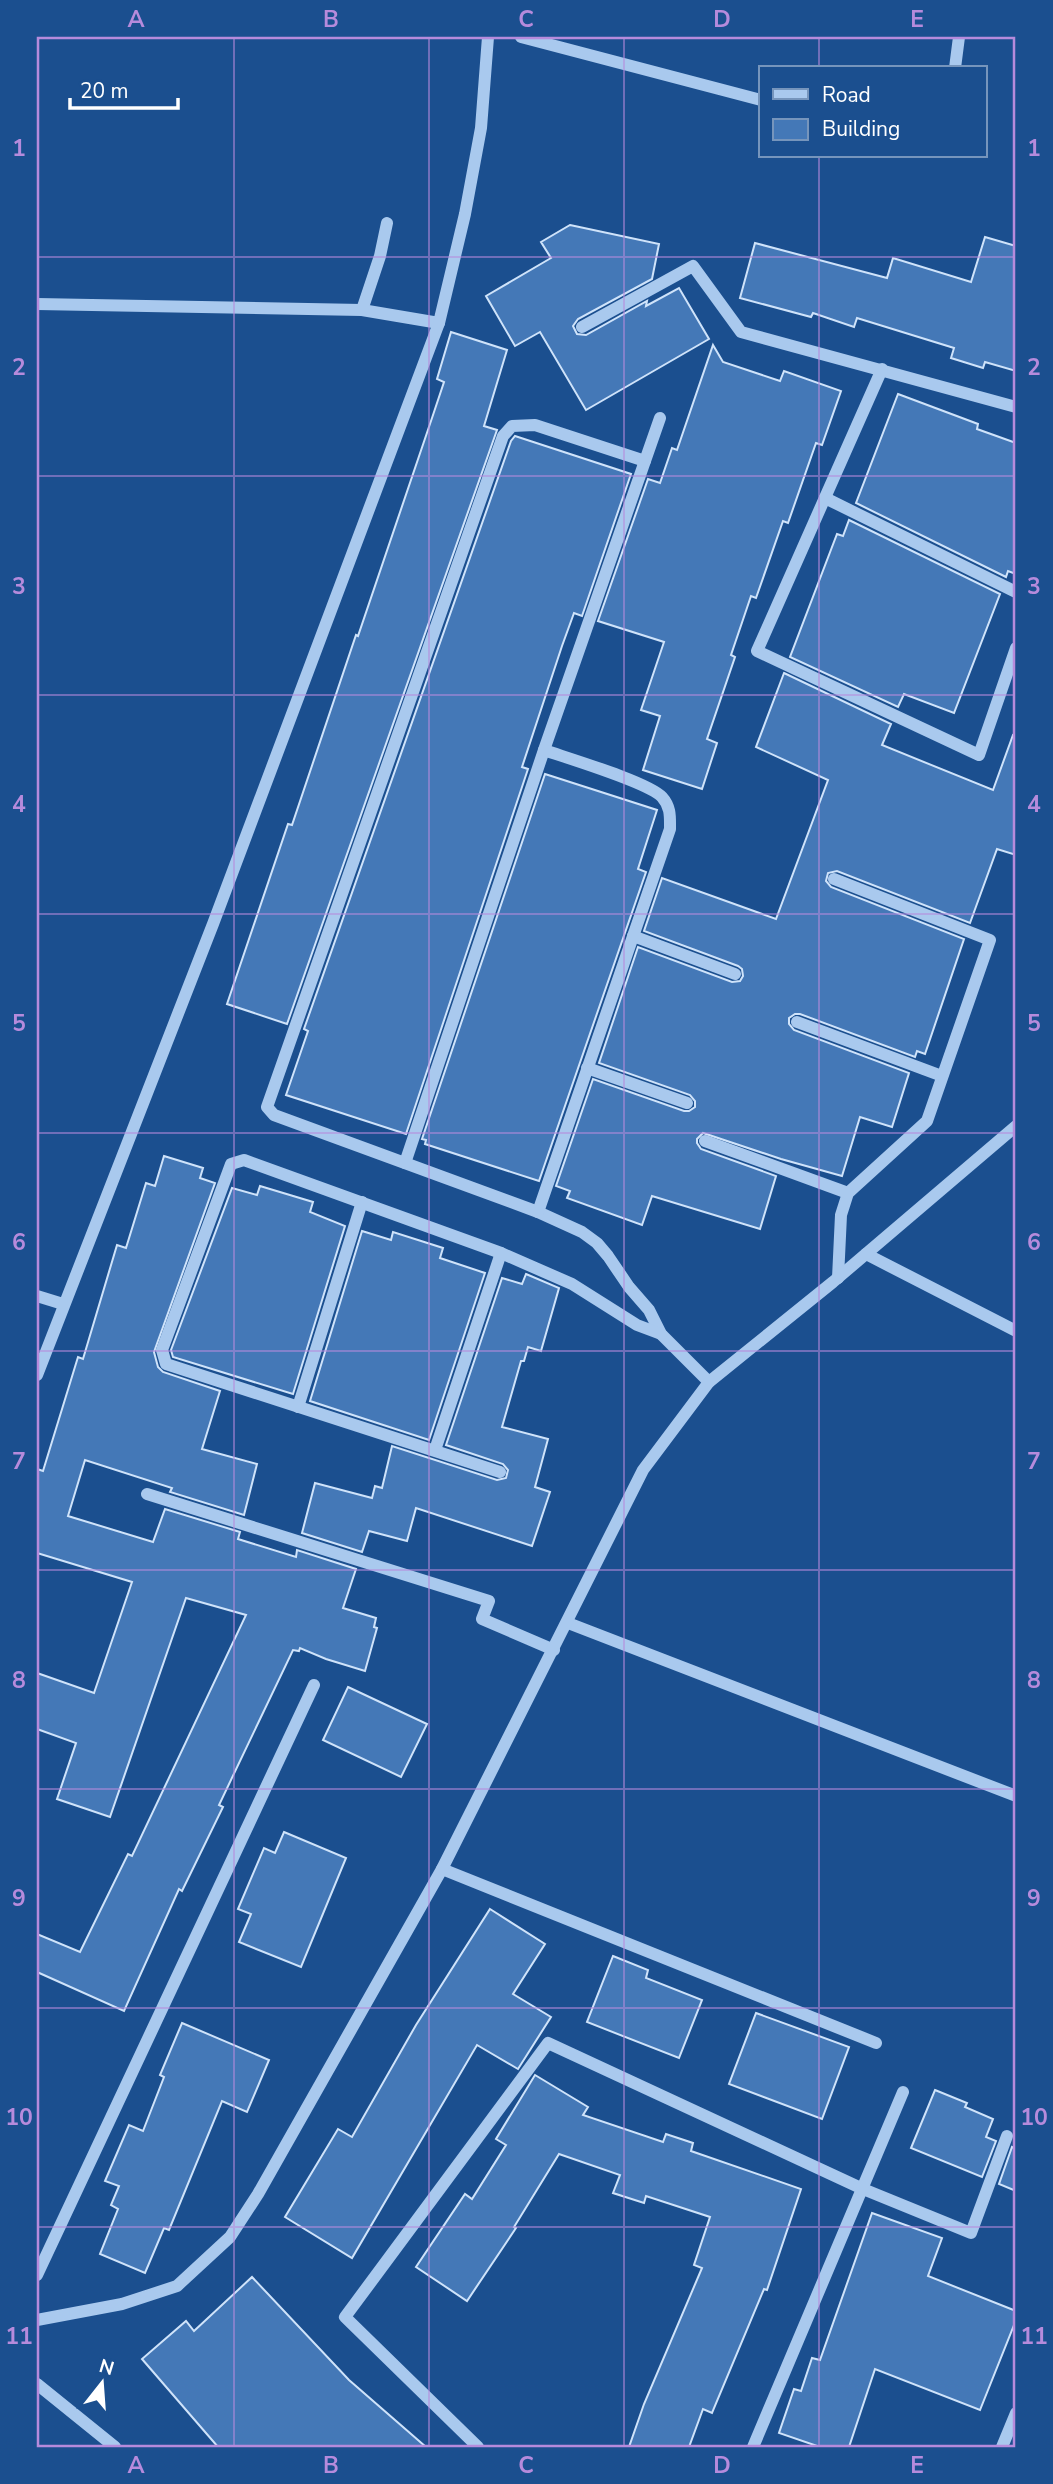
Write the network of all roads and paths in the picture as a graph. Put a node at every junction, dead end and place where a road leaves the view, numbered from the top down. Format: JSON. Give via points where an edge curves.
{"nodes":[{"id":1,"x":488,"y":37,"type":"edge"},
{"id":2,"x":521,"y":37,"type":"edge"},
{"id":3,"x":959,"y":37,"type":"edge"},
{"id":4,"x":955,"y":66,"type":"edge"},
{"id":5,"x":759,"y":99,"type":"edge"},
{"id":6,"x":387,"y":222,"type":"dead end"},
{"id":7,"x":37,"y":304,"type":"edge"},
{"id":8,"x":362,"y":310,"type":"junction"},
{"id":9,"x":439,"y":323,"type":"junction"},
{"id":10,"x":582,"y":327,"type":"dead end"},
{"id":11,"x":882,"y":369,"type":"junction"},
{"id":12,"x":1016,"y":407,"type":"edge"},
{"id":13,"x":660,"y":418,"type":"dead end"},
{"id":14,"x":645,"y":461,"type":"junction"},
{"id":15,"x":825,"y":498,"type":"junction"},
{"id":16,"x":1016,"y":592,"type":"edge"},
{"id":17,"x":1016,"y":648,"type":"edge"},
{"id":18,"x":544,"y":750,"type":"junction"},
{"id":19,"x":834,"y":879,"type":"dead end"},
{"id":20,"x":633,"y":936,"type":"junction"},
{"id":21,"x":735,"y":974,"type":"dead end"},
{"id":22,"x":797,"y":1021,"type":"dead end"},
{"id":23,"x":587,"y":1068,"type":"junction"},
{"id":24,"x":942,"y":1076,"type":"junction"},
{"id":25,"x":687,"y":1102,"type":"dead end"},
{"id":26,"x":1016,"y":1126,"type":"edge"},
{"id":27,"x":705,"y":1141,"type":"dead end"},
{"id":28,"x":405,"y":1163,"type":"junction"},
{"id":29,"x":848,"y":1193,"type":"junction"},
{"id":30,"x":362,"y":1202,"type":"junction"},
{"id":31,"x":538,"y":1212,"type":"junction"},
{"id":32,"x":501,"y":1253,"type":"junction"},
{"id":33,"x":866,"y":1254,"type":"junction"},
{"id":34,"x":838,"y":1278,"type":"junction"},
{"id":35,"x":37,"y":1296,"type":"edge"},
{"id":36,"x":63,"y":1304,"type":"junction"},
{"id":37,"x":1016,"y":1331,"type":"edge"},
{"id":38,"x":661,"y":1334,"type":"junction"},
{"id":39,"x":37,"y":1375,"type":"edge"},
{"id":40,"x":709,"y":1382,"type":"junction"},
{"id":41,"x":298,"y":1407,"type":"junction"},
{"id":42,"x":435,"y":1450,"type":"junction"},
{"id":43,"x":500,"y":1472,"type":"dead end"},
{"id":44,"x":147,"y":1494,"type":"dead end"},
{"id":45,"x":568,"y":1623,"type":"junction"},
{"id":46,"x":554,"y":1650,"type":"junction"},
{"id":47,"x":314,"y":1685,"type":"dead end"},
{"id":48,"x":1016,"y":1796,"type":"edge"},
{"id":49,"x":442,"y":1869,"type":"junction"},
{"id":50,"x":876,"y":2043,"type":"dead end"},
{"id":51,"x":903,"y":2092,"type":"dead end"},
{"id":52,"x":1007,"y":2136,"type":"dead end"},
{"id":53,"x":863,"y":2189,"type":"junction"},
{"id":54,"x":37,"y":2275,"type":"edge"},
{"id":55,"x":37,"y":2320,"type":"edge"},
{"id":56,"x":37,"y":2384,"type":"edge"},
{"id":57,"x":1016,"y":2413,"type":"edge"},
{"id":58,"x":113,"y":2446,"type":"edge"},
{"id":59,"x":478,"y":2447,"type":"edge"},
{"id":60,"x":753,"y":2447,"type":"edge"},
{"id":61,"x":1002,"y":2447,"type":"edge"}],
"edges":[{"from":1,"to":9,"type":"street","via":[[481,128]]},
{"from":2,"to":5,"type":"street"},
{"from":3,"to":4,"type":"street"},
{"from":6,"to":8,"type":"street"},
{"from":7,"to":8,"type":"street"},
{"from":8,"to":9,"type":"street"},
{"from":9,"to":36,"type":"street","via":[[213,924]]},
{"from":10,"to":11,"type":"street","via":[[693,266],[741,332]]},
{"from":11,"to":12,"type":"street"},
{"from":11,"to":15,"type":"street"},
{"from":13,"to":14,"type":"street"},
{"from":14,"to":18,"type":"street"},
{"from":14,"to":28,"type":"street","via":[[535,425],[512,426],[503,436],[269,1102],[269,1112],[274,1115]]},
{"from":15,"to":16,"type":"street"},
{"from":15,"to":17,"type":"street","via":[[757,651],[979,755]]},
{"from":18,"to":20,"type":"street","via":[[643,786],[662,796],[670,809],[670,829]]},
{"from":18,"to":28,"type":"street"},
{"from":19,"to":24,"type":"street","via":[[990,940]]},
{"from":20,"to":21,"type":"street"},
{"from":20,"to":23,"type":"street"},
{"from":22,"to":24,"type":"street"},
{"from":23,"to":25,"type":"street"},
{"from":23,"to":31,"type":"street"},
{"from":24,"to":29,"type":"street","via":[[927,1121]]},
{"from":26,"to":33,"type":"street"},
{"from":27,"to":29,"type":"street"},
{"from":28,"to":31,"type":"street"},
{"from":29,"to":34,"type":"street","via":[[841,1215]]},
{"from":30,"to":32,"type":"street"},
{"from":30,"to":41,"type":"street"},
{"from":30,"to":41,"type":"street","via":[[244,1160],[231,1164],[162,1350],[166,1364]]},
{"from":31,"to":38,"type":"street","via":[[597,1243],[649,1310]]},
{"from":32,"to":38,"type":"street","via":[[572,1284],[637,1325]]},
{"from":32,"to":42,"type":"street"},
{"from":33,"to":34,"type":"street"},
{"from":33,"to":37,"type":"street"},
{"from":34,"to":40,"type":"street"},
{"from":35,"to":36,"type":"street"},
{"from":36,"to":39,"type":"street"},
{"from":38,"to":40,"type":"street"},
{"from":40,"to":45,"type":"street","via":[[643,1470]]},
{"from":41,"to":42,"type":"street"},
{"from":42,"to":43,"type":"street"},
{"from":44,"to":46,"type":"street","via":[[489,1601],[482,1619]]},
{"from":45,"to":46,"type":"street"},
{"from":45,"to":48,"type":"street"},
{"from":46,"to":49,"type":"street"},
{"from":47,"to":54,"type":"street"},
{"from":49,"to":50,"type":"street"},
{"from":49,"to":55,"type":"street","via":[[230,2237],[177,2286],[122,2304]]},
{"from":51,"to":53,"type":"street"},
{"from":52,"to":53,"type":"street","via":[[971,2233]]},
{"from":53,"to":59,"type":"street","via":[[548,2043],[345,2317]]},
{"from":53,"to":60,"type":"street"},
{"from":56,"to":58,"type":"street"},
{"from":57,"to":61,"type":"street"}]}
